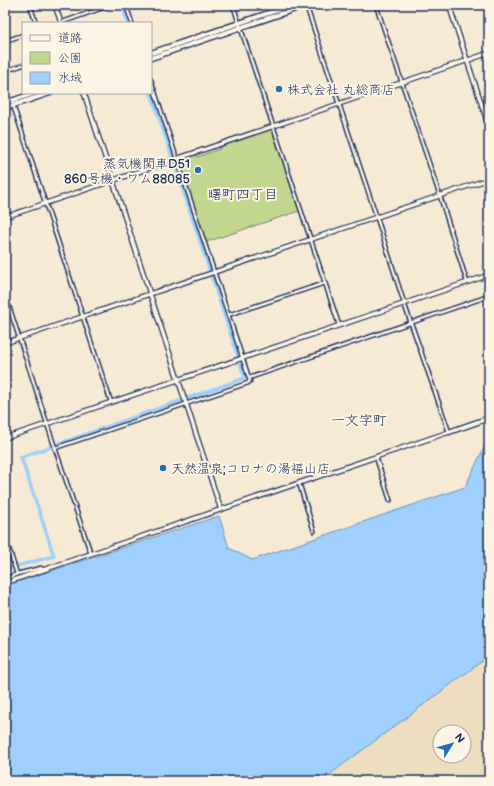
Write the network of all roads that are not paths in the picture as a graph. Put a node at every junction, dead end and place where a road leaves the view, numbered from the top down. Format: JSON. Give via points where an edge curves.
{"nodes":[{"id":1,"x":30,"y":5,"type":"edge"},
{"id":2,"x":55,"y":5,"type":"edge"},
{"id":3,"x":111,"y":5,"type":"edge"},
{"id":4,"x":126,"y":5,"type":"edge"},
{"id":5,"x":233,"y":5,"type":"edge"},
{"id":6,"x":292,"y":5,"type":"edge"},
{"id":7,"x":306,"y":5,"type":"edge"},
{"id":8,"x":376,"y":5,"type":"edge"},
{"id":9,"x":449,"y":5,"type":"edge"},
{"id":10,"x":36,"y":22,"type":"edge"},
{"id":11,"x":60,"y":22,"type":"edge"},
{"id":12,"x":63,"y":22,"type":"edge"},
{"id":13,"x":132,"y":22,"type":"edge"},
{"id":14,"x":240,"y":25,"type":"junction"},
{"id":15,"x":22,"y":35,"type":"edge"},
{"id":16,"x":5,"y":42,"type":"edge"},
{"id":17,"x":152,"y":53,"type":"edge"},
{"id":18,"x":489,"y":53,"type":"edge"},
{"id":19,"x":152,"y":58,"type":"edge"},
{"id":20,"x":467,"y":60,"type":"junction"},
{"id":21,"x":22,"y":65,"type":"edge"},
{"id":22,"x":5,"y":71,"type":"edge"},
{"id":23,"x":402,"y":82,"type":"junction"},
{"id":24,"x":152,"y":83,"type":"edge"},
{"id":25,"x":33,"y":94,"type":"edge"},
{"id":26,"x":46,"y":94,"type":"edge"},
{"id":27,"x":84,"y":94,"type":"edge"},
{"id":28,"x":5,"y":103,"type":"edge"},
{"id":29,"x":12,"y":103,"type":"junction"},
{"id":30,"x":338,"y":104,"type":"junction"},
{"id":31,"x":5,"y":108,"type":"edge"},
{"id":32,"x":273,"y":126,"type":"junction"},
{"id":33,"x":489,"y":127,"type":"edge"},
{"id":34,"x":177,"y":158,"type":"junction"},
{"id":35,"x":489,"y":179,"type":"edge"},
{"id":36,"x":113,"y":180,"type":"junction"},
{"id":37,"x":440,"y":196,"type":"junction"},
{"id":38,"x":45,"y":203,"type":"junction"},
{"id":39,"x":5,"y":217,"type":"edge"},
{"id":40,"x":377,"y":218,"type":"junction"},
{"id":41,"x":310,"y":240,"type":"junction"},
{"id":42,"x":212,"y":273,"type":"junction"},
{"id":43,"x":489,"y":275,"type":"edge"},
{"id":44,"x":467,"y":282,"type":"junction"},
{"id":45,"x":325,"y":283,"type":"junction"},
{"id":46,"x":5,"y":294,"type":"edge"},
{"id":47,"x":150,"y":294,"type":"junction"},
{"id":48,"x":489,"y":296,"type":"edge"},
{"id":49,"x":404,"y":303,"type":"junction"},
{"id":50,"x":228,"y":315,"type":"junction"},
{"id":51,"x":83,"y":316,"type":"junction"},
{"id":52,"x":411,"y":323,"type":"junction"},
{"id":53,"x":339,"y":325,"type":"junction"},
{"id":54,"x":20,"y":338,"type":"junction"},
{"id":55,"x":5,"y":343,"type":"edge"},
{"id":56,"x":240,"y":358,"type":"junction"},
{"id":57,"x":249,"y":378,"type":"junction"},
{"id":58,"x":178,"y":380,"type":"junction"},
{"id":59,"x":111,"y":402,"type":"junction"},
{"id":60,"x":186,"y":403,"type":"junction"},
{"id":61,"x":489,"y":418,"type":"edge"},
{"id":62,"x":47,"y":424,"type":"junction"},
{"id":63,"x":449,"y":432,"type":"junction"},
{"id":64,"x":5,"y":438,"type":"edge"},
{"id":65,"x":55,"y":448,"type":"junction"},
{"id":66,"x":376,"y":457,"type":"junction"},
{"id":67,"x":299,"y":483,"type":"junction"},
{"id":68,"x":390,"y":500,"type":"dead end"},
{"id":69,"x":221,"y":510,"type":"junction"},
{"id":70,"x":314,"y":530,"type":"dead end"},
{"id":71,"x":5,"y":537,"type":"edge"},
{"id":72,"x":10,"y":554,"type":"junction"},
{"id":73,"x":91,"y":554,"type":"junction"},
{"id":74,"x":5,"y":556,"type":"edge"},
{"id":75,"x":44,"y":570,"type":"junction"},
{"id":76,"x":17,"y":574,"type":"junction"},
{"id":77,"x":5,"y":579,"type":"edge"},
{"id":78,"x":5,"y":583,"type":"edge"}],
"edges":[{"from":1,"to":10,"type":"street"},
{"from":2,"to":11,"type":"street"},
{"from":3,"to":12,"type":"street"},
{"from":4,"to":13,"type":"street"},
{"from":5,"to":14,"type":"street"},
{"from":6,"to":14,"type":"main road"},
{"from":7,"to":14,"type":"main road"},
{"from":7,"to":30,"type":"street"},
{"from":8,"to":23,"type":"street"},
{"from":9,"to":20,"type":"street"},
{"from":14,"to":17,"type":"main road"},
{"from":14,"to":19,"type":"main road"},
{"from":14,"to":32,"type":"street"},
{"from":15,"to":16,"type":"street"},
{"from":18,"to":20,"type":"street"},
{"from":20,"to":23,"type":"street"},
{"from":20,"to":33,"type":"street"},
{"from":21,"to":22,"type":"street"},
{"from":23,"to":30,"type":"street"},
{"from":23,"to":37,"type":"street"},
{"from":24,"to":34,"type":"street"},
{"from":25,"to":29,"type":"main road"},
{"from":26,"to":29,"type":"main road"},
{"from":27,"to":36,"type":"street"},
{"from":28,"to":29,"type":"main road"},
{"from":29,"to":31,"type":"main road"},
{"from":29,"to":38,"type":"street"},
{"from":30,"to":32,"type":"street"},
{"from":30,"to":40,"type":"street"},
{"from":32,"to":34,"type":"street"},
{"from":32,"to":41,"type":"street"},
{"from":34,"to":36,"type":"street"},
{"from":34,"to":42,"type":"street"},
{"from":35,"to":37,"type":"street"},
{"from":36,"to":38,"type":"street"},
{"from":36,"to":47,"type":"street"},
{"from":37,"to":40,"type":"street"},
{"from":37,"to":44,"type":"street"},
{"from":38,"to":39,"type":"street"},
{"from":38,"to":51,"type":"street"},
{"from":40,"to":41,"type":"street"},
{"from":40,"to":49,"type":"street"},
{"from":41,"to":42,"type":"street"},
{"from":41,"to":45,"type":"street"},
{"from":42,"to":47,"type":"street"},
{"from":42,"to":50,"type":"street"},
{"from":43,"to":44,"type":"street"},
{"from":44,"to":49,"type":"street"},
{"from":45,"to":50,"type":"street"},
{"from":45,"to":53,"type":"street"},
{"from":46,"to":54,"type":"street"},
{"from":47,"to":51,"type":"street"},
{"from":47,"to":58,"type":"street"},
{"from":48,"to":52,"type":"street"},
{"from":49,"to":52,"type":"street"},
{"from":49,"to":53,"type":"street"},
{"from":50,"to":56,"type":"street"},
{"from":51,"to":54,"type":"street"},
{"from":51,"to":59,"type":"street"},
{"from":52,"to":57,"type":"street"},
{"from":52,"to":63,"type":"street"},
{"from":53,"to":56,"type":"street"},
{"from":54,"to":55,"type":"street"},
{"from":54,"to":62,"type":"street"},
{"from":56,"to":57,"type":"street"},
{"from":56,"to":58,"type":"street"},
{"from":57,"to":60,"type":"street","via":[[248,383]]},
{"from":58,"to":59,"type":"street"},
{"from":58,"to":60,"type":"street"},
{"from":59,"to":62,"type":"street"},
{"from":60,"to":65,"type":"street"},
{"from":60,"to":69,"type":"street"},
{"from":61,"to":63,"type":"main road"},
{"from":62,"to":64,"type":"street"},
{"from":62,"to":65,"type":"street"},
{"from":63,"to":66,"type":"street"},
{"from":65,"to":73,"type":"street"},
{"from":66,"to":67,"type":"street"},
{"from":66,"to":68,"type":"street"},
{"from":67,"to":69,"type":"street"},
{"from":67,"to":70,"type":"street"},
{"from":69,"to":73,"type":"street"},
{"from":71,"to":72,"type":"street"},
{"from":72,"to":74,"type":"street"},
{"from":72,"to":76,"type":"street"},
{"from":73,"to":75,"type":"street"},
{"from":75,"to":76,"type":"street","via":[[40,568]]},
{"from":75,"to":78,"type":"street"},
{"from":76,"to":77,"type":"street"}]}
